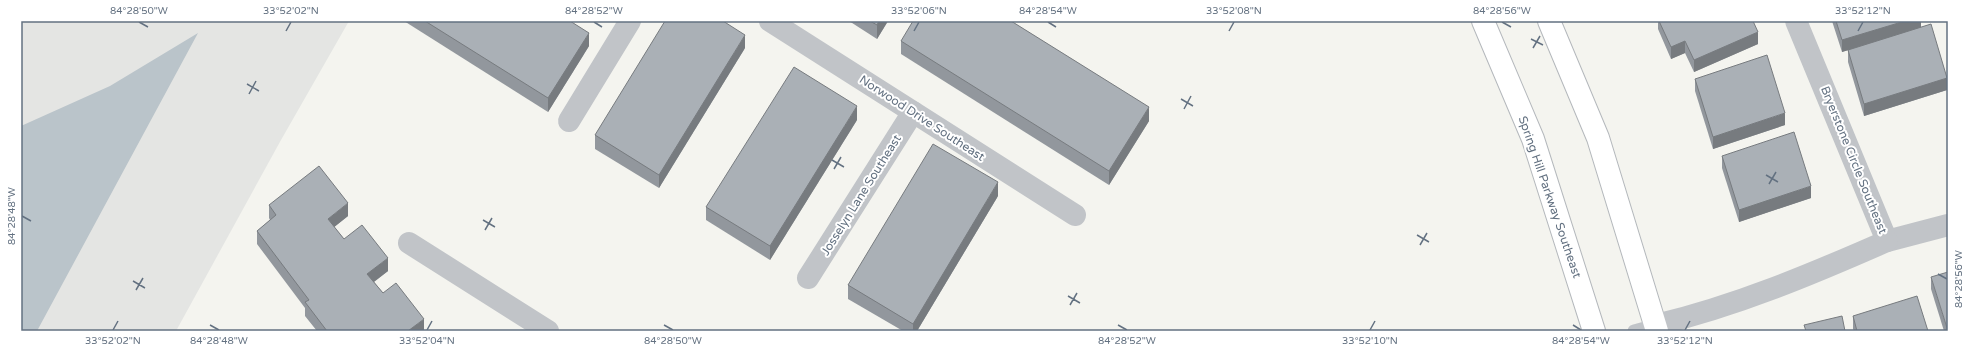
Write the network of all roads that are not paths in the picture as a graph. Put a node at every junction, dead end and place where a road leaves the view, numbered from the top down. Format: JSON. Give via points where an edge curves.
{"nodes":[{"id":1,"x":770,"y":21,"type":"edge"},
{"id":2,"x":1484,"y":21,"type":"edge"},
{"id":3,"x":1549,"y":21,"type":"edge"},
{"id":4,"x":1796,"y":21,"type":"edge"},
{"id":5,"x":624,"y":23,"type":"edge"},
{"id":6,"x":913,"y":112,"type":"junction"},
{"id":7,"x":569,"y":121,"type":"dead end"},
{"id":8,"x":1075,"y":215,"type":"dead end"},
{"id":9,"x":1948,"y":225,"type":"edge"},
{"id":10,"x":1887,"y":241,"type":"junction"},
{"id":11,"x":409,"y":243,"type":"dead end"},
{"id":12,"x":808,"y":278,"type":"dead end"},
{"id":13,"x":1657,"y":328,"type":"edge"},
{"id":14,"x":543,"y":330,"type":"edge"},
{"id":15,"x":1594,"y":331,"type":"edge"},
{"id":16,"x":1634,"y":331,"type":"edge"}],
"edges":[{"from":1,"to":6,"type":"street","name":"Norwood Drive Southeast"},
{"from":2,"to":15,"type":"street","name":"Spring Hill Parkway Southeast","via":[[1533,138]]},
{"from":3,"to":13,"type":"street","via":[[1598,138]]},
{"from":4,"to":10,"type":"street","name":"Bryerstone Circle Southeast"},
{"from":5,"to":7,"type":"street"},
{"from":6,"to":8,"type":"street","name":"Norwood Drive Southeast"},
{"from":6,"to":12,"type":"street","name":"Josselyn Lane Southeast"},
{"from":9,"to":10,"type":"street","name":"Bryerstone Circle Southeast"},
{"from":10,"to":13,"type":"street","via":[[1800,280]]},
{"from":11,"to":14,"type":"street"},
{"from":13,"to":16,"type":"lane"}]}
